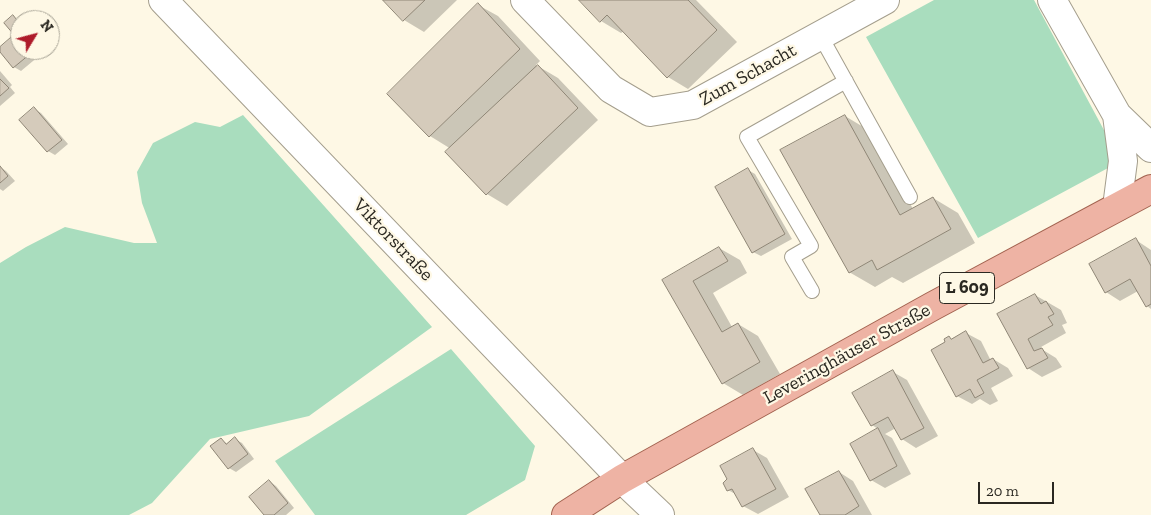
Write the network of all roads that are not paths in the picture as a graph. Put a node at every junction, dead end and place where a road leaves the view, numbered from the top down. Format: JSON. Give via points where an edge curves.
{"nodes":[{"id":1,"x":163,"y":0,"type":"edge"},
{"id":2,"x":525,"y":0,"type":"edge"},
{"id":3,"x":885,"y":0,"type":"edge"},
{"id":4,"x":1052,"y":0,"type":"edge"},
{"id":5,"x":820,"y":35,"type":"junction"},
{"id":6,"x":846,"y":81,"type":"junction"},
{"id":7,"x":1117,"y":115,"type":"junction"},
{"id":8,"x":1151,"y":148,"type":"edge"},
{"id":9,"x":1151,"y":189,"type":"edge"},
{"id":10,"x":910,"y":197,"type":"dead end"},
{"id":11,"x":1116,"y":207,"type":"junction"},
{"id":12,"x":812,"y":291,"type":"dead end"},
{"id":13,"x":622,"y":479,"type":"junction"},
{"id":14,"x":566,"y":515,"type":"edge"},
{"id":15,"x":660,"y":515,"type":"edge"}],
"edges":[{"from":1,"to":13,"type":"street","name":"Viktorstraße"},
{"from":2,"to":5,"type":"street","name":"Zum Schacht","via":[[612,89],[650,112],[693,105]]},
{"from":3,"to":5,"type":"street","name":"Zum Schacht"},
{"from":4,"to":7,"type":"street"},
{"from":5,"to":6,"type":"lane"},
{"from":6,"to":10,"type":"lane"},
{"from":6,"to":12,"type":"lane","via":[[747,137],[811,246],[792,257]]},
{"from":7,"to":8,"type":"street"},
{"from":7,"to":11,"type":"street","via":[[1123,161]]},
{"from":9,"to":11,"type":"main road","name":"Leveringhäuser Straße","number":"L 609"},
{"from":11,"to":13,"type":"main road","name":"Leveringhäuser Straße","number":"L 609"},
{"from":13,"to":14,"type":"main road","number":"L 609"},
{"from":13,"to":15,"type":"street","name":"Viktorstraße"}]}
